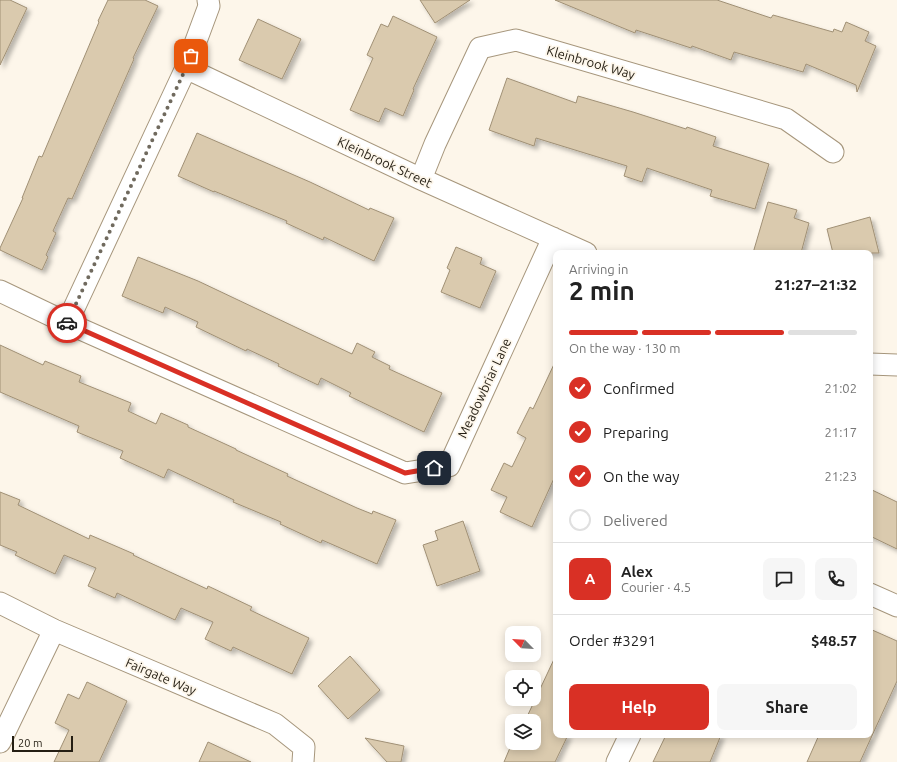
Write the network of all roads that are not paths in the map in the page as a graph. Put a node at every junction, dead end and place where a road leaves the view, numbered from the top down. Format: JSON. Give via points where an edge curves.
{"nodes":[{"id":1,"x":208,"y":0,"type":"edge"},
{"id":2,"x":186,"y":68,"type":"junction"},
{"id":3,"x":833,"y":152,"type":"dead end"},
{"id":4,"x":421,"y":179,"type":"junction"},
{"id":5,"x":553,"y":238,"type":"junction"},
{"id":6,"x":579,"y":250,"type":"edge"},
{"id":7,"x":0,"y":291,"type":"edge"},
{"id":8,"x":67,"y":323,"type":"junction"},
{"id":9,"x":873,"y":364,"type":"edge"},
{"id":10,"x":897,"y":365,"type":"edge"},
{"id":11,"x":873,"y":595,"type":"edge"},
{"id":12,"x":0,"y":604,"type":"edge"},
{"id":13,"x":897,"y":606,"type":"edge"},
{"id":14,"x":54,"y":630,"type":"junction"},
{"id":15,"x":629,"y":738,"type":"edge"},
{"id":16,"x":0,"y":742,"type":"edge"},
{"id":17,"x":303,"y":762,"type":"edge"},
{"id":18,"x":617,"y":762,"type":"edge"}],
"edges":[{"from":1,"to":2,"type":"street"},
{"from":2,"to":4,"type":"street","name":"Kleinbrook Street"},
{"from":2,"to":8,"type":"street"},
{"from":3,"to":4,"type":"street","name":"Kleinbrook Way","via":[[786,119],[516,40],[480,48]]},
{"from":4,"to":5,"type":"street","name":"Kleinbrook Street"},
{"from":5,"to":6,"type":"street","name":"Kleinbrook Street"},
{"from":5,"to":8,"type":"street","name":"Meadowbriar Lane","via":[[449,466],[405,473]]},
{"from":7,"to":8,"type":"street","name":"Meadowbriar Lane"},
{"from":9,"to":10,"type":"street"},
{"from":11,"to":13,"type":"street"},
{"from":12,"to":14,"type":"street","name":"Fairgate Way"},
{"from":14,"to":16,"type":"street"},
{"from":14,"to":17,"type":"street","name":"Fairgate Way","via":[[275,724],[304,746]]},
{"from":15,"to":18,"type":"street"}]}
